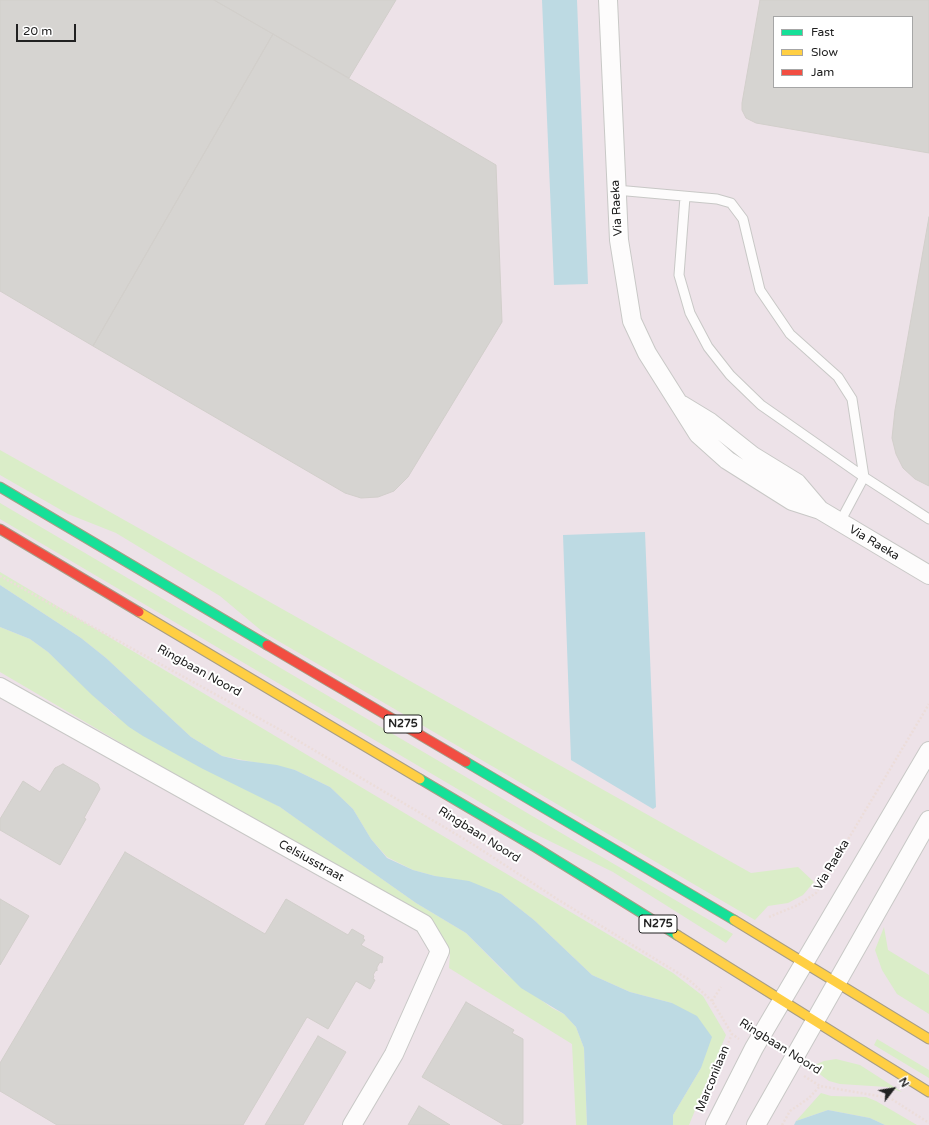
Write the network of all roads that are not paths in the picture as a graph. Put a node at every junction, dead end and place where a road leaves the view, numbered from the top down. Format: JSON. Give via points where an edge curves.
{"nodes":[{"id":1,"x":608,"y":0,"type":"edge"},
{"id":2,"x":616,"y":190,"type":"junction"},
{"id":3,"x":685,"y":197,"type":"junction"},
{"id":4,"x":864,"y":477,"type":"junction"},
{"id":5,"x":0,"y":487,"type":"edge"},
{"id":6,"x":929,"y":519,"type":"edge"},
{"id":7,"x":840,"y":522,"type":"junction"},
{"id":8,"x":0,"y":530,"type":"edge"},
{"id":9,"x":929,"y":575,"type":"edge"},
{"id":10,"x":0,"y":687,"type":"edge"},
{"id":11,"x":929,"y":751,"type":"edge"},
{"id":12,"x":929,"y":820,"type":"edge"},
{"id":13,"x":805,"y":962,"type":"junction"},
{"id":14,"x":837,"y":982,"type":"junction"},
{"id":15,"x":783,"y":1000,"type":"junction"},
{"id":16,"x":816,"y":1022,"type":"junction"},
{"id":17,"x":929,"y":1039,"type":"edge"},
{"id":18,"x":929,"y":1092,"type":"edge"},
{"id":19,"x":352,"y":1125,"type":"edge"},
{"id":20,"x":715,"y":1125,"type":"edge"},
{"id":21,"x":756,"y":1125,"type":"edge"}],
"edges":[{"from":1,"to":2,"type":"street","name":"Via Raeka"},
{"from":2,"to":3,"type":"lane"},
{"from":2,"to":7,"type":"street","name":"Via Raeka","via":[[619,240],[632,321],[647,353],[677,402],[710,422],[753,456],[797,483],[820,510]]},
{"from":3,"to":4,"type":"lane","via":[[679,275],[690,313],[708,347],[730,375],[761,405]]},
{"from":3,"to":4,"type":"lane","via":[[717,199],[731,203],[742,219],[760,290],[790,334],[838,377],[852,399]]},
{"from":4,"to":6,"type":"lane"},
{"from":4,"to":7,"type":"lane"},
{"from":5,"to":13,"type":"main road","number":"N275"},
{"from":7,"to":9,"type":"street","name":"Via Raeka"},
{"from":8,"to":15,"type":"main road","name":"Ringbaan Noord","number":"N275","via":[[534,847]]},
{"from":10,"to":19,"type":"street","name":"Celsiusstraat","via":[[424,924],[440,951],[394,1054]]},
{"from":11,"to":13,"type":"street"},
{"from":12,"to":14,"type":"street"},
{"from":13,"to":14,"type":"main road","number":"N275"},
{"from":13,"to":15,"type":"street","name":"Marconilaan"},
{"from":14,"to":16,"type":"street"},
{"from":14,"to":17,"type":"main road","number":"N275"},
{"from":15,"to":16,"type":"main road","name":"Ringbaan Noord","number":"N275"},
{"from":15,"to":20,"type":"street","name":"Marconilaan","via":[[754,1048]]},
{"from":16,"to":18,"type":"main road","name":"Ringbaan Noord","number":"N275"},
{"from":16,"to":21,"type":"street"}]}
